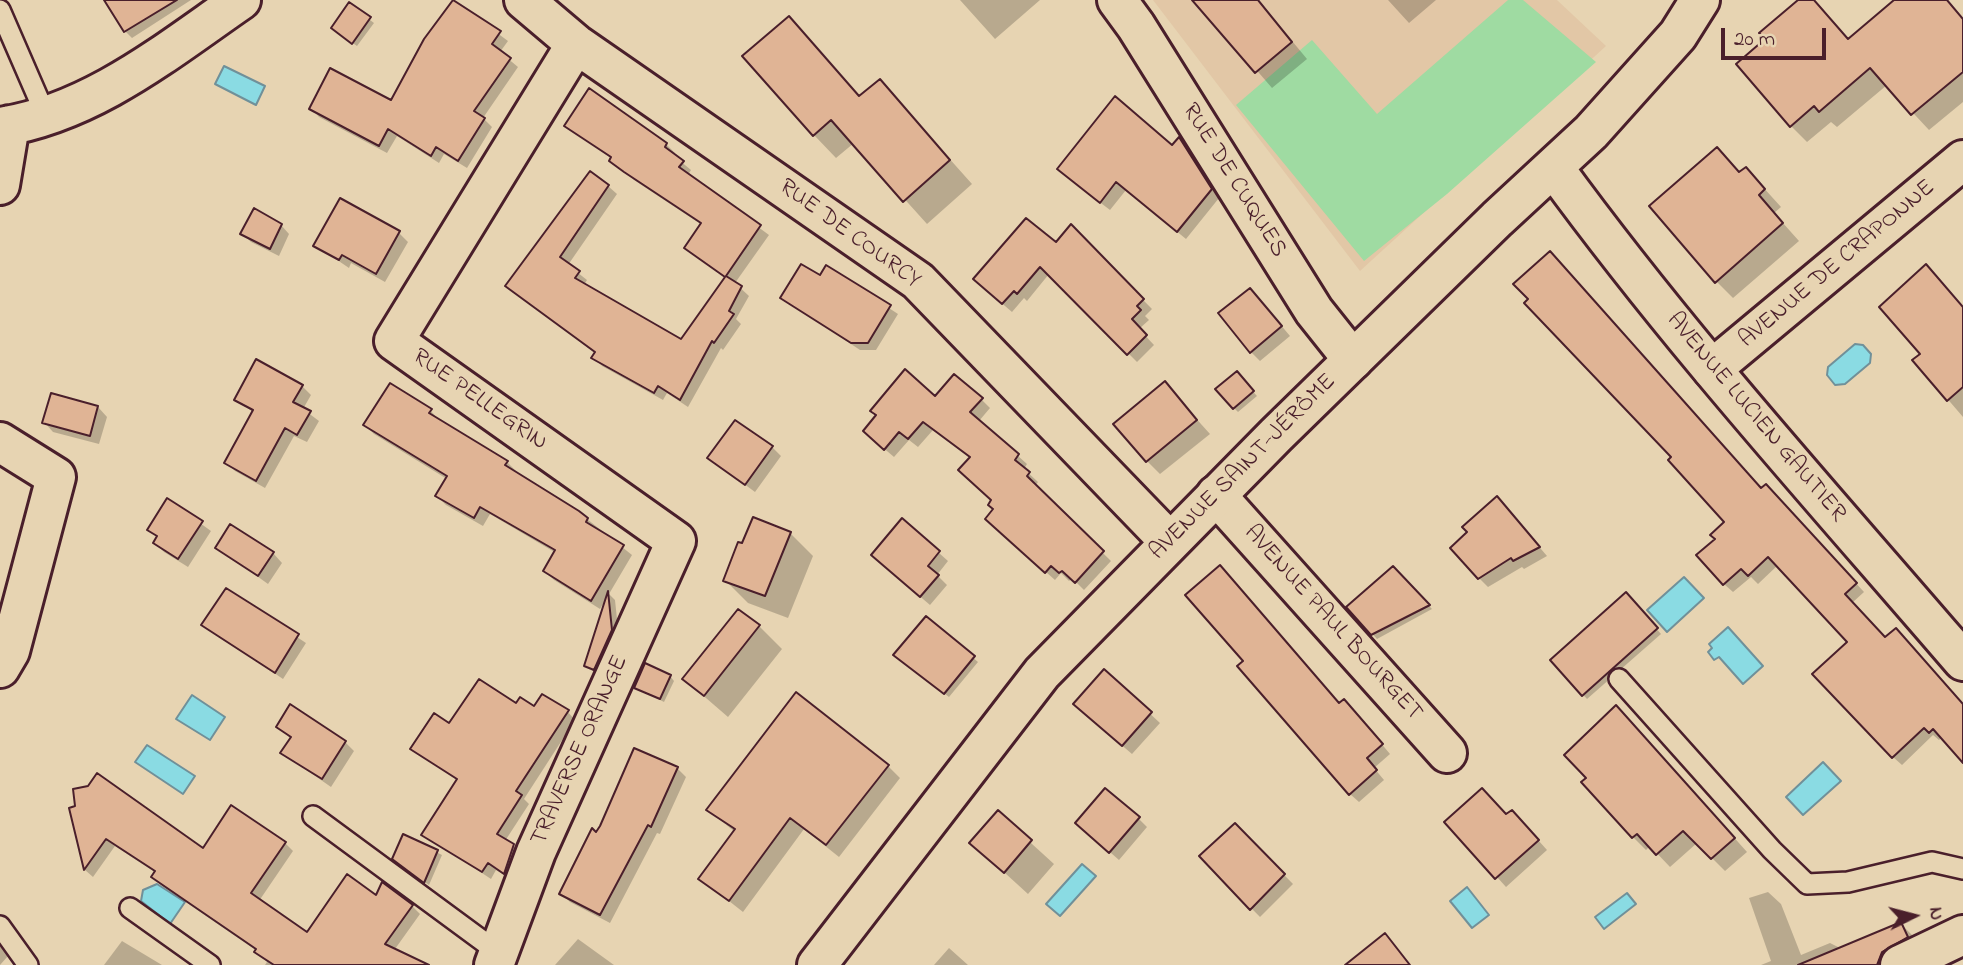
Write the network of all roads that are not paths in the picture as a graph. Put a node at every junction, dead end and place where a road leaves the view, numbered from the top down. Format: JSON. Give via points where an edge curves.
{"nodes":[{"id":1,"x":241,"y":0,"type":"edge"},
{"id":2,"x":524,"y":0,"type":"edge"},
{"id":3,"x":1117,"y":0,"type":"edge"},
{"id":4,"x":1700,"y":0,"type":"edge"},
{"id":5,"x":0,"y":10,"type":"edge"},
{"id":6,"x":576,"y":44,"type":"junction"},
{"id":7,"x":18,"y":122,"type":"edge"},
{"id":8,"x":1963,"y":160,"type":"edge"},
{"id":9,"x":1554,"y":169,"type":"junction"},
{"id":10,"x":0,"y":186,"type":"edge"},
{"id":11,"x":1353,"y":360,"type":"junction"},
{"id":12,"x":1712,"y":369,"type":"junction"},
{"id":13,"x":0,"y":442,"type":"edge"},
{"id":14,"x":1216,"y":495,"type":"junction"},
{"id":15,"x":676,"y":541,"type":"joint"},
{"id":16,"x":1169,"y":541,"type":"junction"},
{"id":17,"x":1963,"y":661,"type":"edge"},
{"id":18,"x":0,"y":668,"type":"edge"},
{"id":19,"x":1619,"y":679,"type":"dead end"},
{"id":20,"x":1447,"y":753,"type":"dead end"},
{"id":21,"x":313,"y":816,"type":"dead end"},
{"id":22,"x":1963,"y":869,"type":"edge"},
{"id":23,"x":130,"y":908,"type":"dead end"},
{"id":24,"x":0,"y":926,"type":"edge"},
{"id":25,"x":1963,"y":935,"type":"edge"},
{"id":26,"x":496,"y":959,"type":"edge"},
{"id":27,"x":28,"y":965,"type":"edge"},
{"id":28,"x":210,"y":965,"type":"edge"},
{"id":29,"x":817,"y":965,"type":"edge"},
{"id":30,"x":1900,"y":965,"type":"edge"}],
"edges":[{"from":1,"to":7,"type":"street","via":[[92,97]]},
{"from":2,"to":6,"type":"street","name":"RUE DE COURCY"},
{"from":3,"to":11,"type":"street","name":"RUE DE CUQUES","via":[[1314,311]]},
{"from":4,"to":9,"type":"street","name":"AVENUE SAINT-JÉRÔME","via":[[1678,35]]},
{"from":5,"to":7,"type":"lane"},
{"from":6,"to":15,"type":"street","name":"RUE PELLEGRIN","via":[[394,341]]},
{"from":6,"to":16,"type":"street","name":"RUE DE COURCY","via":[[918,281]]},
{"from":7,"to":10,"type":"street"},
{"from":8,"to":12,"type":"street","name":"AVENUE DE CRAPONNE"},
{"from":9,"to":11,"type":"street","name":"AVENUE SAINT-JÉRÔME"},
{"from":9,"to":12,"type":"street","name":"AVENUE LUCIEN GAUTIER"},
{"from":11,"to":14,"type":"street","name":"AVENUE SAINT-JÉRÔME"},
{"from":12,"to":17,"type":"street","name":"AVENUE LUCIEN GAUTIER"},
{"from":13,"to":18,"type":"street","via":[[55,477],[10,652]]},
{"from":14,"to":16,"type":"street","name":"AVENUE SAINT-JÉRÔME"},
{"from":14,"to":20,"type":"street","name":"AVENUE PAUL BOURGET"},
{"from":15,"to":26,"type":"street","name":"TRAVERSE ORANGE","via":[[536,852]]},
{"from":16,"to":29,"type":"street","name":"AVENUE SAINT-JÉRÔME","via":[[1042,673]]},
{"from":19,"to":22,"type":"lane","via":[[1807,884],[1848,882],[1932,862]]},
{"from":21,"to":26,"type":"lane"},
{"from":23,"to":28,"type":"lane"},
{"from":24,"to":27,"type":"lane"},
{"from":25,"to":30,"type":"street"}]}
